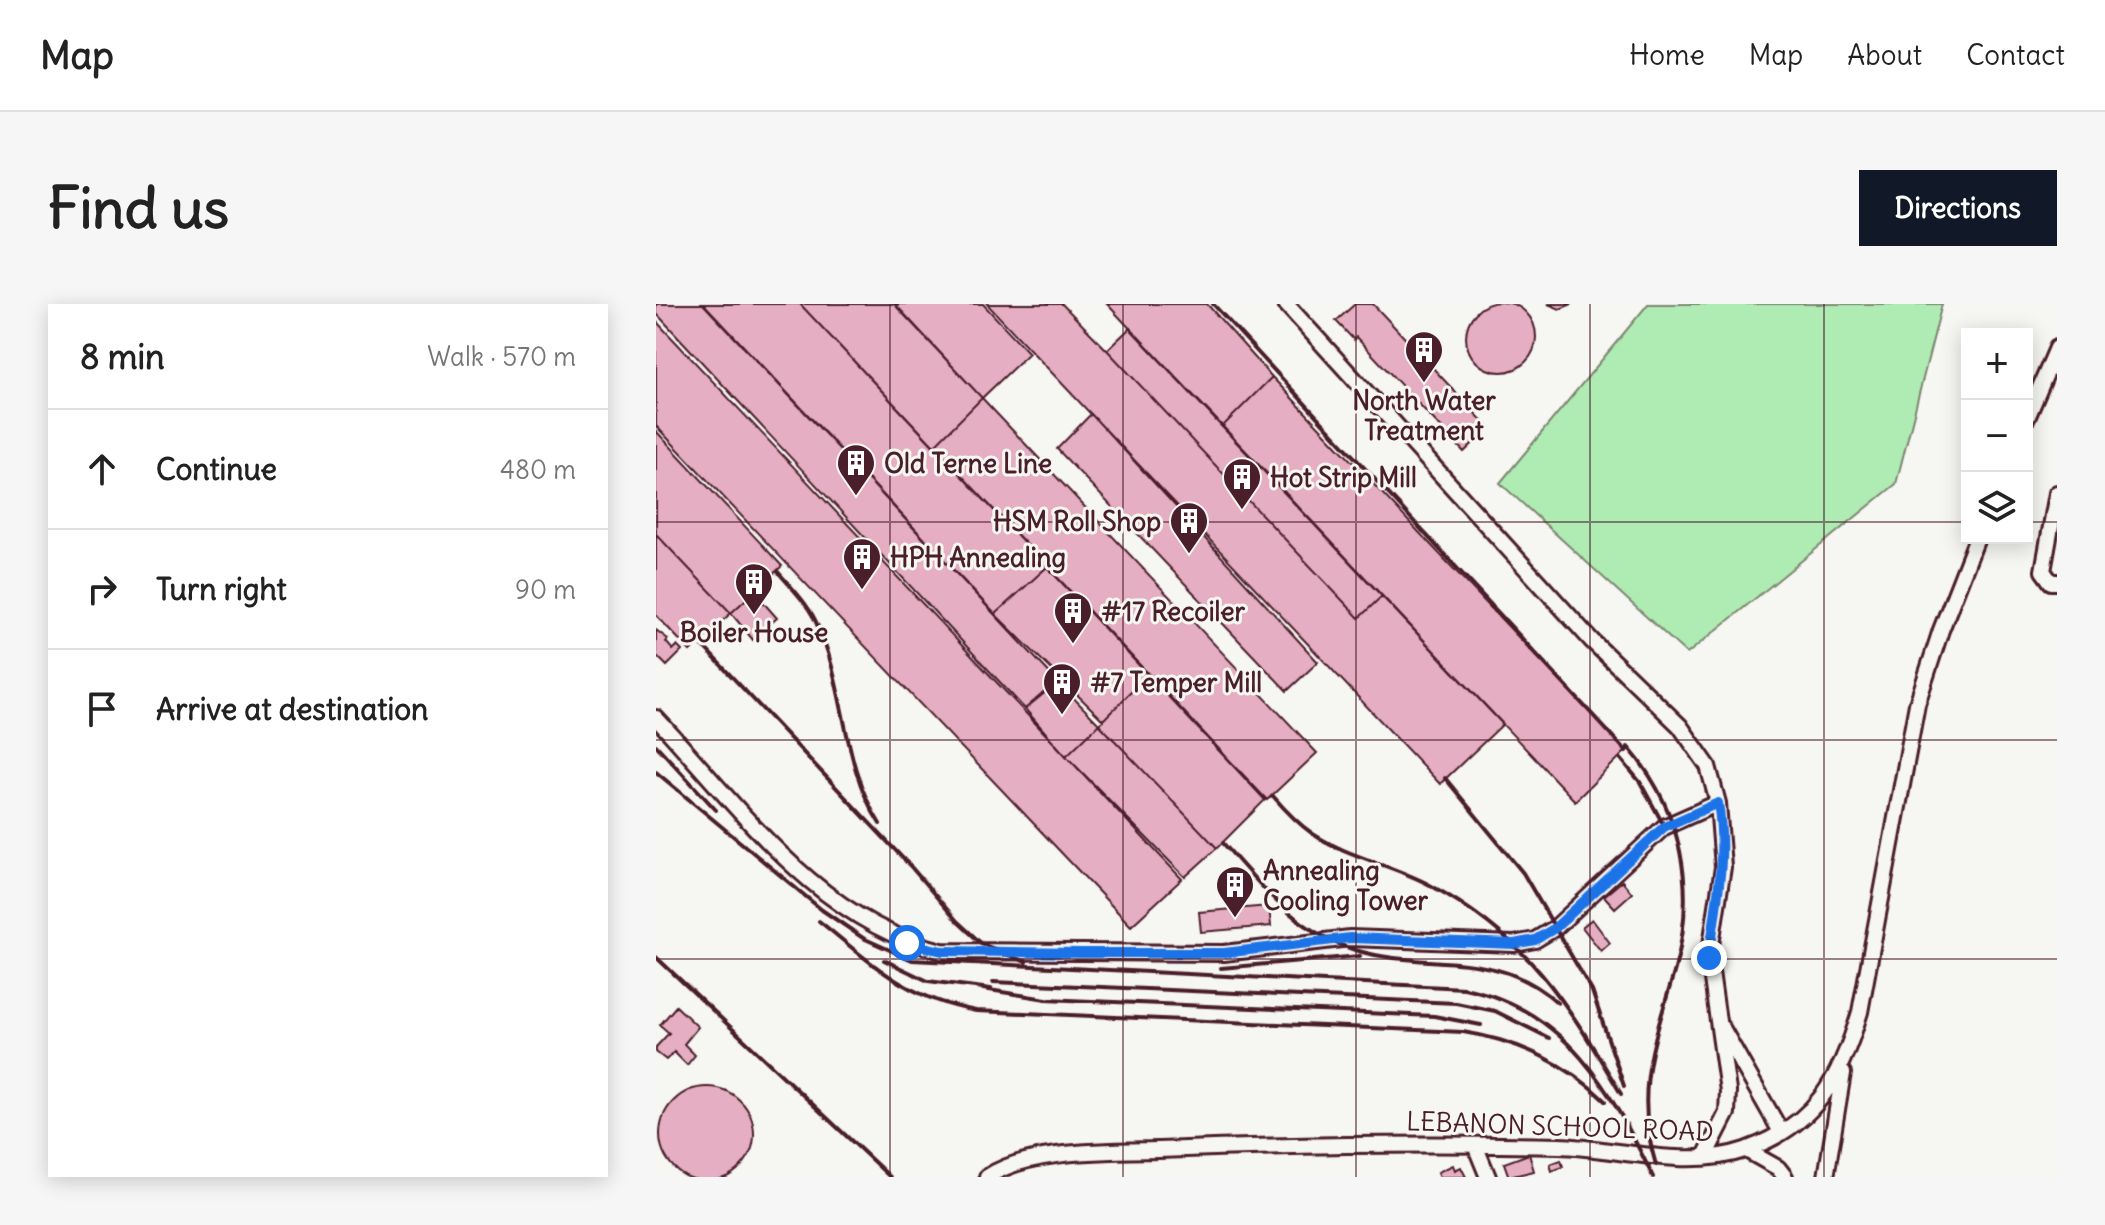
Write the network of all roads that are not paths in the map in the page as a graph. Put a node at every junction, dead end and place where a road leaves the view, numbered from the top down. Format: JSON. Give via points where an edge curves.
{"nodes":[{"id":1,"x":1286,"y":304,"type":"edge"},
{"id":2,"x":2057,"y":348,"type":"edge"},
{"id":3,"x":2043,"y":380,"type":"junction"},
{"id":4,"x":2057,"y":391,"type":"edge"},
{"id":5,"x":2033,"y":404,"type":"edge"},
{"id":6,"x":2057,"y":493,"type":"edge"},
{"id":7,"x":1975,"y":544,"type":"edge"},
{"id":8,"x":2057,"y":582,"type":"edge"},
{"id":9,"x":656,"y":718,"type":"edge"},
{"id":10,"x":1718,"y":803,"type":"junction"},
{"id":11,"x":1715,"y":1015,"type":"junction"},
{"id":12,"x":1845,"y":1061,"type":"junction"},
{"id":13,"x":1781,"y":1132,"type":"junction"},
{"id":14,"x":1475,"y":1145,"type":"junction"},
{"id":15,"x":1746,"y":1150,"type":"junction"},
{"id":16,"x":1705,"y":1156,"type":"junction"},
{"id":17,"x":987,"y":1177,"type":"edge"},
{"id":18,"x":1488,"y":1177,"type":"edge"},
{"id":19,"x":1785,"y":1177,"type":"edge"},
{"id":20,"x":1826,"y":1177,"type":"edge"}],
"edges":[{"from":1,"to":10,"type":"street","via":[[1592,641],[1680,726],[1708,766]]},
{"from":2,"to":3,"type":"street"},
{"from":3,"to":4,"type":"street"},
{"from":3,"to":5,"type":"street"},
{"from":6,"to":8,"type":"street","via":[[2043,571]]},
{"from":7,"to":12,"type":"street","name":"LEBANON SCHOOL ROAD","via":[[1917,704],[1860,1012]]},
{"from":9,"to":10,"type":"street","via":[[816,888],[869,924],[907,943],[942,951],[1224,953],[1350,938],[1525,942],[1555,928],[1664,827]]},
{"from":10,"to":11,"type":"street","via":[[1723,867],[1709,958]]},
{"from":11,"to":13,"type":"street"},
{"from":11,"to":16,"type":"street","via":[[1728,1102],[1719,1135]]},
{"from":12,"to":13,"type":"street","name":"LEBANON SCHOOL ROAD","via":[[1830,1088]]},
{"from":12,"to":20,"type":"street"},
{"from":13,"to":15,"type":"street","name":"LEBANON SCHOOL ROAD"},
{"from":14,"to":16,"type":"street","name":"LEBANON SCHOOL ROAD"},
{"from":14,"to":17,"type":"street","name":"LEBANON SCHOOL ROAD","via":[[1117,1151],[1023,1161]]},
{"from":14,"to":18,"type":"street"},
{"from":15,"to":16,"type":"street","name":"LEBANON SCHOOL ROAD"},
{"from":15,"to":19,"type":"street"}]}
